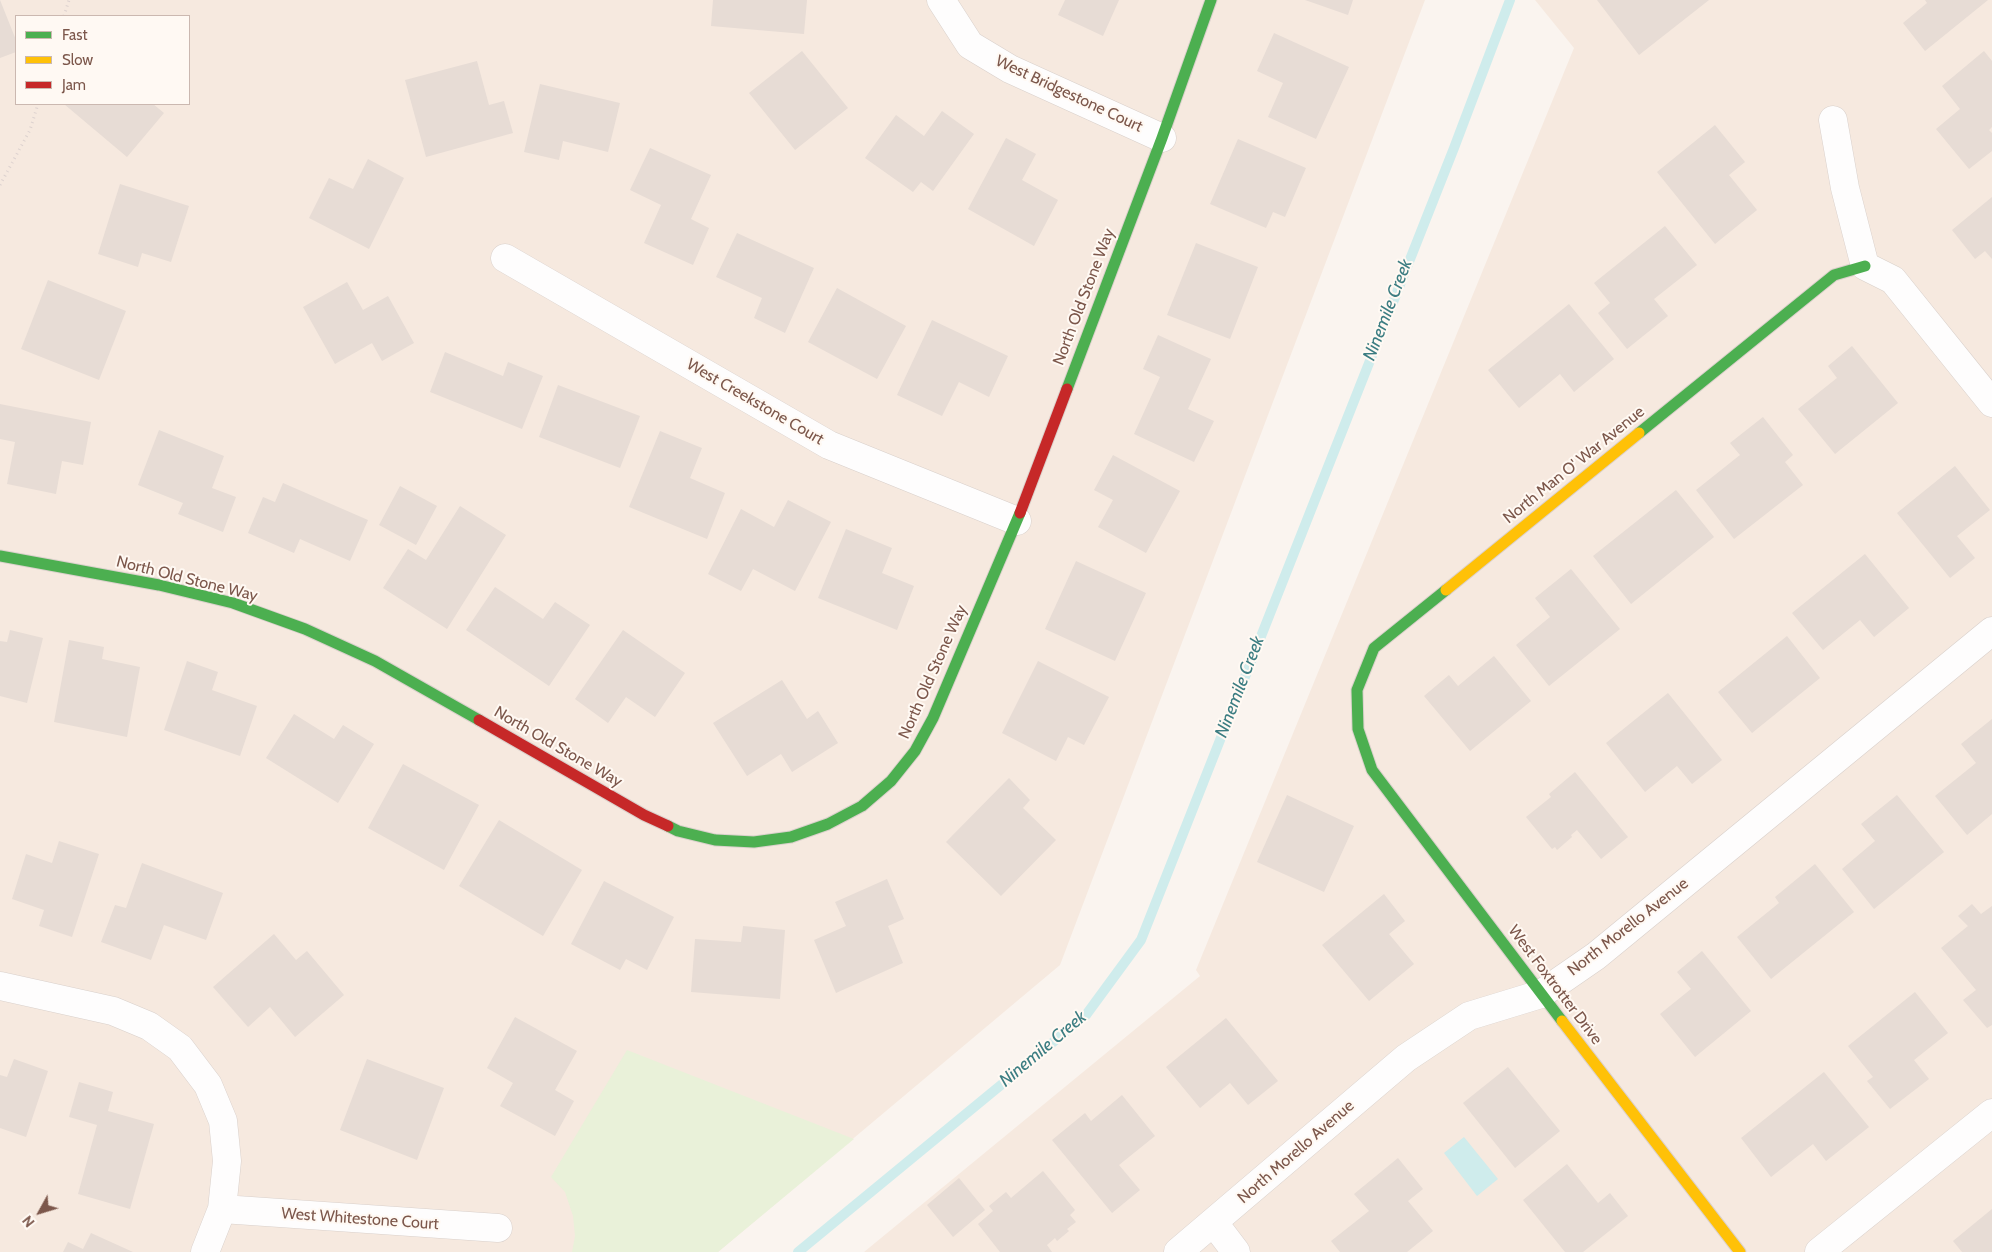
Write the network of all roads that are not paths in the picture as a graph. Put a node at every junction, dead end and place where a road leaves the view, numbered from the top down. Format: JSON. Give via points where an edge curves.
{"nodes":[{"id":1,"x":941,"y":0,"type":"edge"},
{"id":2,"x":1211,"y":0,"type":"edge"},
{"id":3,"x":1834,"y":120,"type":"dead end"},
{"id":4,"x":1162,"y":138,"type":"junction"},
{"id":5,"x":506,"y":258,"type":"dead end"},
{"id":6,"x":1865,"y":266,"type":"junction"},
{"id":7,"x":1992,"y":403,"type":"edge"},
{"id":8,"x":1017,"y":521,"type":"junction"},
{"id":9,"x":0,"y":556,"type":"edge"},
{"id":10,"x":1992,"y":631,"type":"edge"},
{"id":11,"x":1358,"y":729,"type":"joint"},
{"id":12,"x":0,"y":986,"type":"edge"},
{"id":13,"x":1540,"y":994,"type":"junction"},
{"id":14,"x":1992,"y":1114,"type":"edge"},
{"id":15,"x":222,"y":1209,"type":"junction"},
{"id":16,"x":1214,"y":1223,"type":"junction"},
{"id":17,"x":498,"y":1228,"type":"dead end"},
{"id":18,"x":205,"y":1252,"type":"edge"},
{"id":19,"x":1178,"y":1252,"type":"edge"},
{"id":20,"x":1236,"y":1252,"type":"edge"},
{"id":21,"x":1740,"y":1252,"type":"edge"},
{"id":22,"x":1819,"y":1252,"type":"edge"}],
"edges":[{"from":1,"to":4,"type":"street","name":"West Bridgestone Court","via":[[970,45],[1010,69]]},
{"from":2,"to":4,"type":"street","name":"North Old Stone Way"},
{"from":3,"to":6,"type":"street","via":[[1845,188]]},
{"from":4,"to":8,"type":"street","name":"North Old Stone Way"},
{"from":5,"to":8,"type":"street","name":"West Creekstone Court","via":[[828,444]]},
{"from":6,"to":7,"type":"street","via":[[1893,280]]},
{"from":6,"to":11,"type":"street","name":"North Man O' War Avenue","via":[[1834,275],[1374,648],[1357,690]]},
{"from":8,"to":9,"type":"street","name":"North Old Stone Way","via":[[933,718],[915,751],[891,782],[862,806],[828,824],[791,837],[754,842],[714,840],[678,831],[644,815],[375,661],[305,629],[233,603],[159,585]]},
{"from":10,"to":13,"type":"street","name":"North Morello Avenue","via":[[1596,956]]},
{"from":11,"to":13,"type":"street","name":"West Foxtrotter Drive","via":[[1372,770]]},
{"from":12,"to":15,"type":"street","via":[[113,1011],[149,1026],[180,1048],[208,1085],[223,1121],[227,1160]]},
{"from":13,"to":16,"type":"street","name":"North Morello Avenue","via":[[1469,1016],[1406,1058]]},
{"from":13,"to":21,"type":"street","name":"West Foxtrotter Drive"},
{"from":14,"to":22,"type":"street"},
{"from":15,"to":17,"type":"street","name":"West Whitestone Court"},
{"from":15,"to":18,"type":"street"},
{"from":16,"to":19,"type":"street","name":"North Morello Avenue"},
{"from":16,"to":20,"type":"street"}]}
